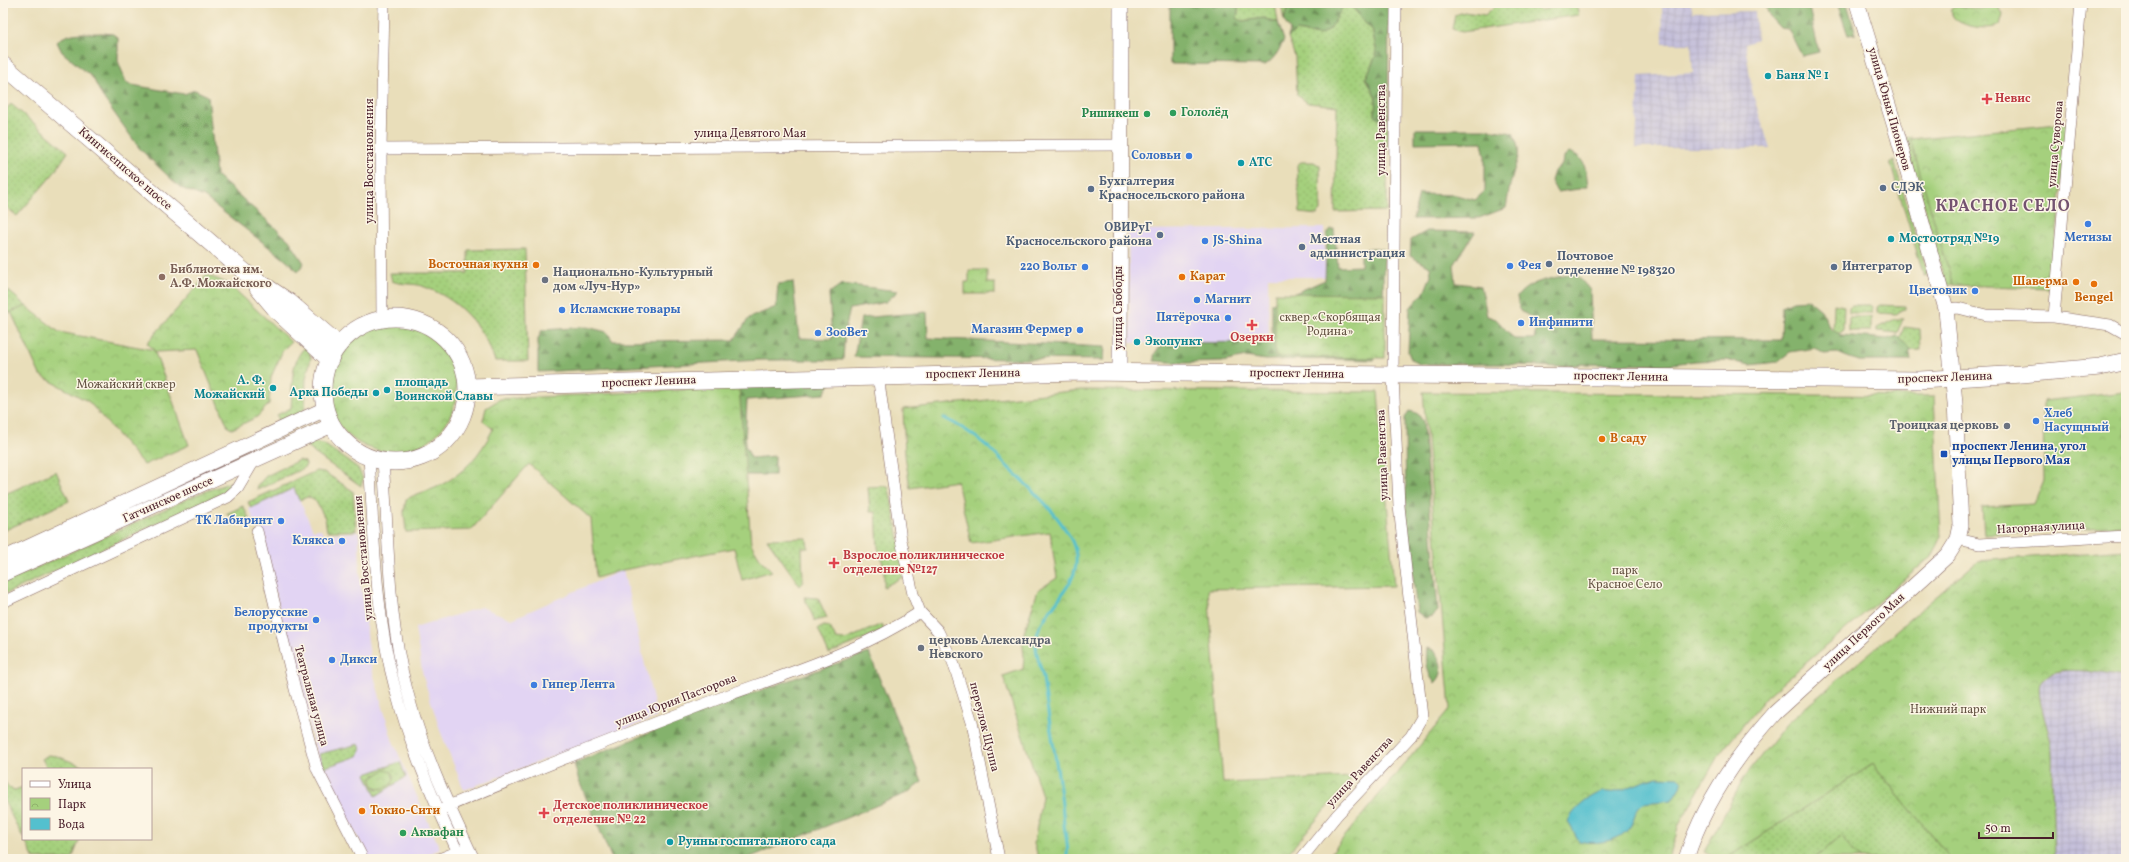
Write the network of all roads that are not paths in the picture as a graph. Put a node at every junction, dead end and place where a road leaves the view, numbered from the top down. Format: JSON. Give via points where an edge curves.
{"nodes":[{"id":1,"x":384,"y":3,"type":"edge"},
{"id":2,"x":1121,"y":3,"type":"edge"},
{"id":3,"x":1396,"y":3,"type":"edge"},
{"id":4,"x":1857,"y":3,"type":"edge"},
{"id":5,"x":2081,"y":3,"type":"edge"},
{"id":6,"x":3,"y":64,"type":"edge"},
{"id":7,"x":1120,"y":146,"type":"junction"},
{"id":8,"x":381,"y":149,"type":"junction"},
{"id":9,"x":247,"y":274,"type":"junction"},
{"id":10,"x":1946,"y":309,"type":"junction"},
{"id":11,"x":2054,"y":316,"type":"junction"},
{"id":12,"x":382,"y":319,"type":"junction"},
{"id":13,"x":2126,"y":334,"type":"edge"},
{"id":14,"x":339,"y":345,"type":"junction"},
{"id":15,"x":330,"y":360,"type":"junction"},
{"id":16,"x":2126,"y":361,"type":"edge"},
{"id":17,"x":1120,"y":372,"type":"junction"},
{"id":18,"x":878,"y":375,"type":"junction"},
{"id":19,"x":1393,"y":376,"type":"junction"},
{"id":20,"x":1953,"y":380,"type":"junction"},
{"id":21,"x":467,"y":387,"type":"junction"},
{"id":22,"x":325,"y":409,"type":"junction"},
{"id":23,"x":332,"y":425,"type":"junction"},
{"id":24,"x":376,"y":459,"type":"junction"},
{"id":25,"x":254,"y":461,"type":"junction"},
{"id":26,"x":257,"y":531,"type":"dead end"},
{"id":27,"x":2126,"y":536,"type":"edge"},
{"id":28,"x":1958,"y":539,"type":"junction"},
{"id":29,"x":3,"y":560,"type":"edge"},
{"id":30,"x":3,"y":574,"type":"edge"},
{"id":31,"x":3,"y":602,"type":"edge"},
{"id":32,"x":920,"y":612,"type":"junction"},
{"id":33,"x":450,"y":806,"type":"junction"},
{"id":34,"x":439,"y":810,"type":"junction"},
{"id":35,"x":468,"y":847,"type":"junction"},
{"id":36,"x":459,"y":855,"type":"edge"},
{"id":37,"x":362,"y":859,"type":"edge"},
{"id":38,"x":439,"y":859,"type":"edge"},
{"id":39,"x":474,"y":859,"type":"edge"},
{"id":40,"x":999,"y":859,"type":"edge"},
{"id":41,"x":1301,"y":859,"type":"edge"},
{"id":42,"x":1686,"y":859,"type":"edge"}],
"edges":[{"from":1,"to":8,"type":"street","name":"улица Восстановления"},
{"from":2,"to":7,"type":"main road","name":"улица Свободы"},
{"from":3,"to":19,"type":"street","name":"улица Равенства"},
{"from":4,"to":10,"type":"main road","name":"улица Юных Пионеров"},
{"from":5,"to":11,"type":"street","name":"улица Суворова"},
{"from":6,"to":9,"type":"main road","name":"Кингисеппское шоссе"},
{"from":7,"to":8,"type":"street","name":"улица Девятого Мая"},
{"from":7,"to":17,"type":"main road","name":"улица Свободы"},
{"from":8,"to":12,"type":"street","name":"улица Восстановления"},
{"from":9,"to":14,"type":"main road","name":"Кингисеппское шоссе","via":[[289,302]]},
{"from":9,"to":15,"type":"main road","name":"Кингисеппское шоссе","via":[[279,313]]},
{"from":10,"to":11,"type":"street","via":[[1958,308],[1986,315]]},
{"from":10,"to":20,"type":"main road","name":"улица Юных Пионеров"},
{"from":11,"to":13,"type":"street","via":[[2110,325]]},
{"from":12,"to":14,"type":"main road","via":[[360,327]]},
{"from":12,"to":21,"type":"main road","via":[[422,323],[447,340],[463,365]]},
{"from":14,"to":15,"type":"main road"},
{"from":15,"to":22,"type":"main road","via":[[323,392]]},
{"from":16,"to":20,"type":"main road","name":"проспект Ленина","via":[[2100,367]]},
{"from":17,"to":18,"type":"main road","name":"проспект Ленина"},
{"from":17,"to":19,"type":"main road","name":"проспект Ленина"},
{"from":18,"to":21,"type":"main road","name":"проспект Ленина"},
{"from":18,"to":32,"type":"street","name":"переулок Щуппа","via":[[901,540],[913,594]]},
{"from":19,"to":20,"type":"main road","name":"проспект Ленина"},
{"from":19,"to":41,"type":"street","name":"улица Равенства","via":[[1399,506],[1422,717],[1411,736],[1337,815]]},
{"from":20,"to":28,"type":"main road","name":"улица Первого Мая","via":[[1961,500]]},
{"from":21,"to":24,"type":"main road","via":[[459,425],[443,445],[421,458],[409,461]]},
{"from":22,"to":23,"type":"main road"},
{"from":22,"to":29,"type":"main road","name":"Гатчинское шоссе"},
{"from":23,"to":24,"type":"main road","via":[[349,445]]},
{"from":23,"to":25,"type":"main road","name":"Гатчинское шоссе"},
{"from":24,"to":33,"type":"street","name":"улица Восстановления","via":[[398,647],[406,690],[420,734]]},
{"from":24,"to":34,"type":"street","name":"улица Восстановления","via":[[377,589],[385,641],[396,692],[416,753]]},
{"from":25,"to":30,"type":"main road","name":"Гатчинское шоссе"},
{"from":25,"to":31,"type":"street","via":[[238,488],[228,497]]},
{"from":26,"to":37,"type":"street","name":"Театральная улица","via":[[294,689],[317,769]]},
{"from":27,"to":28,"type":"street","name":"Нагорная улица","via":[[1979,544]]},
{"from":28,"to":42,"type":"main road","name":"улица Первого Мая","via":[[1948,555],[1775,713],[1752,739],[1703,816]]},
{"from":32,"to":33,"type":"street","name":"улица Юрия Пасторова","via":[[884,634],[822,660],[572,754]]},
{"from":32,"to":40,"type":"street","name":"переулок Щуппа","via":[[938,631],[954,662],[972,722]]},
{"from":33,"to":34,"type":"street","name":"улица Юрия Пасторова"},
{"from":33,"to":35,"type":"street","name":"улица Восстановления"},
{"from":34,"to":36,"type":"street","name":"улица Восстановления"},
{"from":35,"to":36,"type":"street"},
{"from":35,"to":39,"type":"street","name":"улица Восстановления"},
{"from":36,"to":38,"type":"street"}]}
